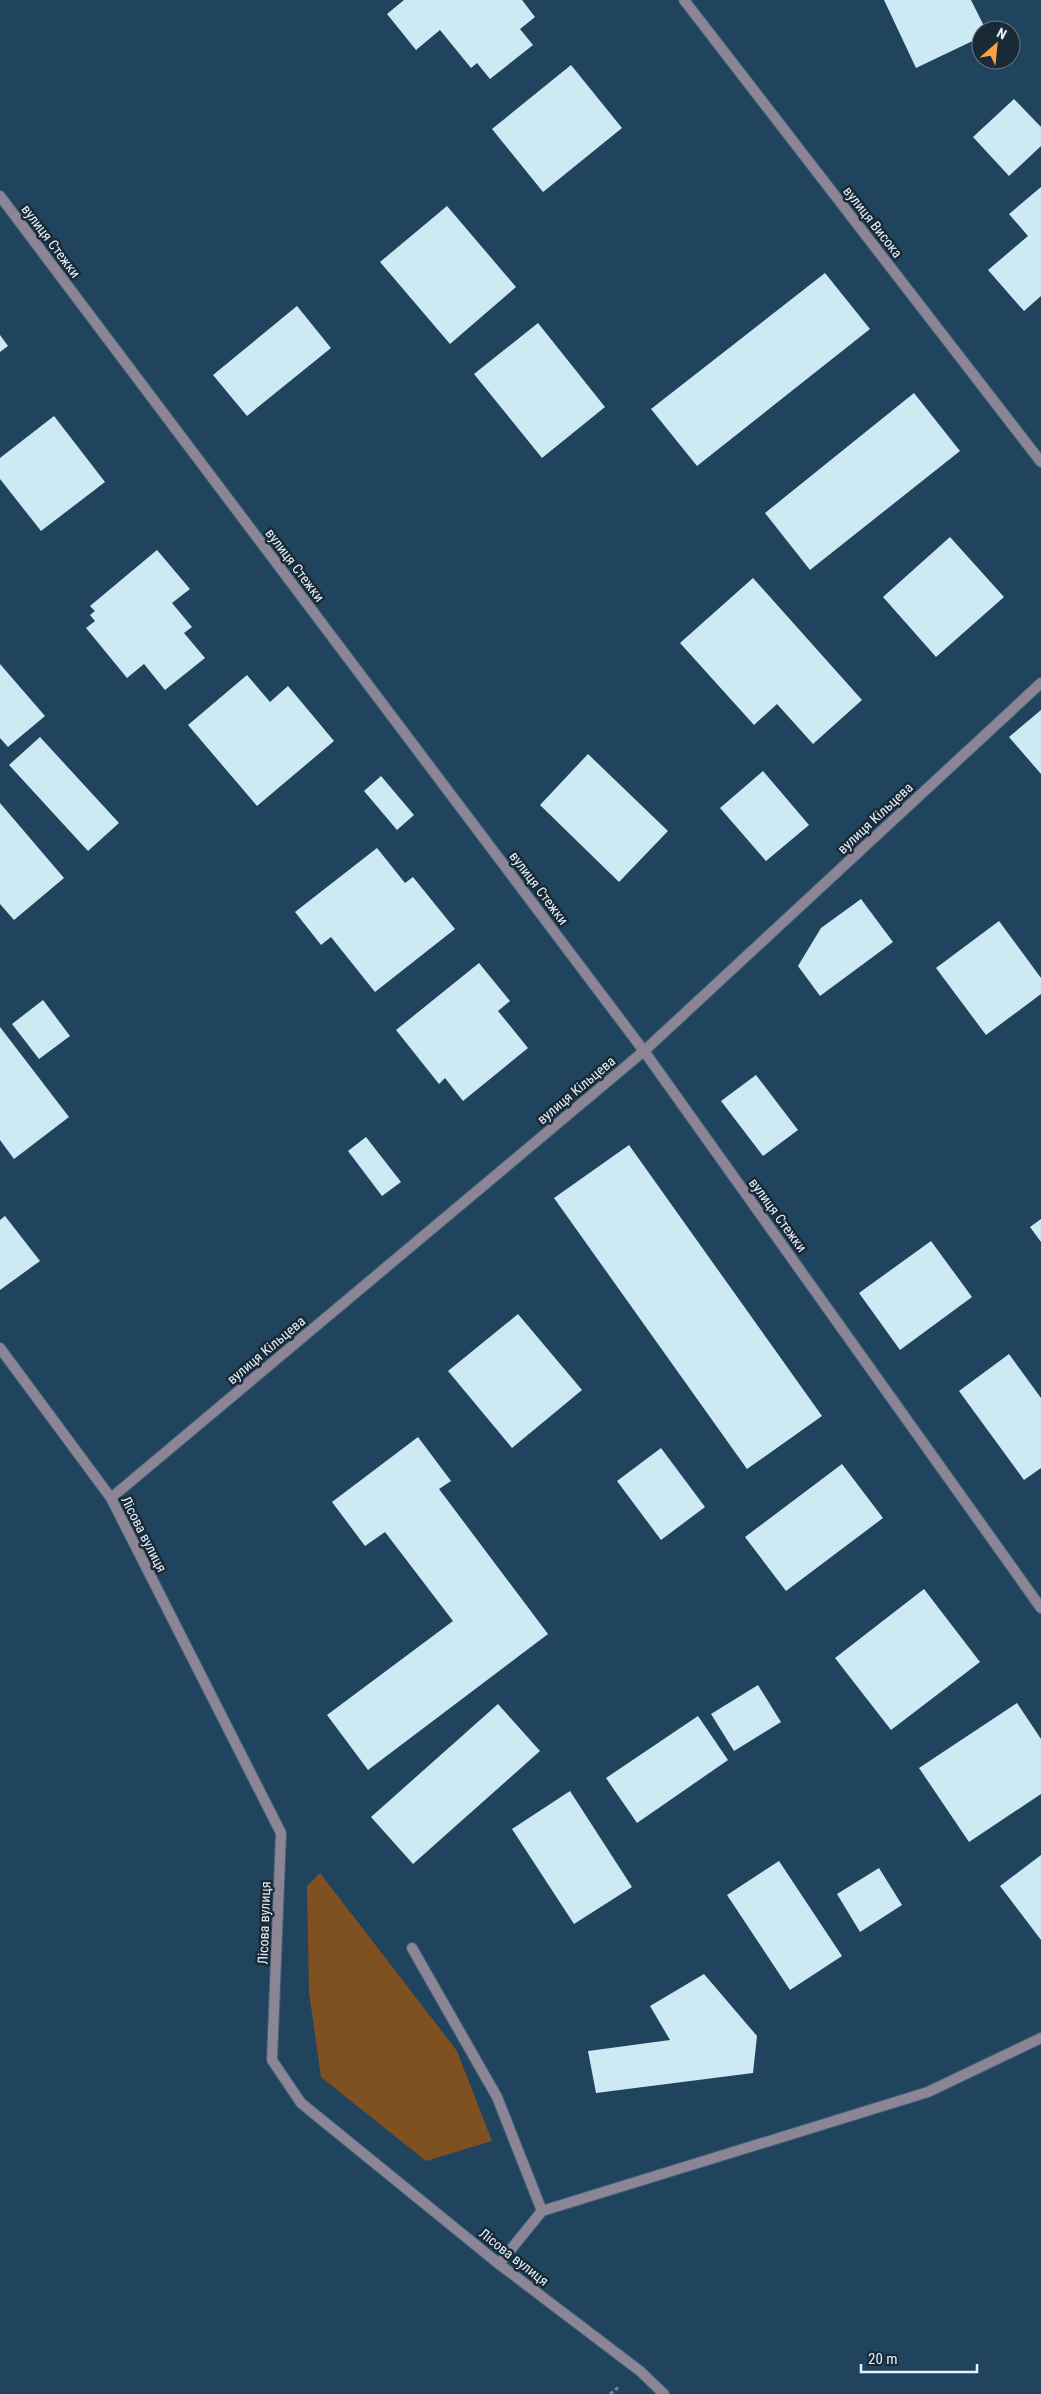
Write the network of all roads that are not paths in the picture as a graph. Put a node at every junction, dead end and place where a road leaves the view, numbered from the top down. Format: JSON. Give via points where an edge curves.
{"nodes":[{"id":1,"x":684,"y":0,"type":"edge"},
{"id":2,"x":0,"y":196,"type":"edge"},
{"id":3,"x":1041,"y":462,"type":"edge"},
{"id":4,"x":1041,"y":683,"type":"edge"},
{"id":5,"x":644,"y":1051,"type":"junction"},
{"id":6,"x":0,"y":1348,"type":"edge"},
{"id":7,"x":111,"y":1498,"type":"junction"},
{"id":8,"x":1041,"y":1608,"type":"edge"},
{"id":9,"x":412,"y":1948,"type":"dead end"},
{"id":10,"x":1041,"y":2038,"type":"edge"},
{"id":11,"x":542,"y":2211,"type":"junction"},
{"id":12,"x":499,"y":2264,"type":"junction"},
{"id":13,"x":664,"y":2394,"type":"edge"}],
"edges":[{"from":1,"to":3,"type":"street","name":"вулиця Висока"},
{"from":2,"to":5,"type":"street","name":"вулиця Стежки"},
{"from":4,"to":5,"type":"street","name":"вулиця Кільцева"},
{"from":5,"to":7,"type":"street","name":"вулиця Кільцева"},
{"from":5,"to":8,"type":"street","name":"вулиця Стежки"},
{"from":6,"to":7,"type":"street","name":"Лісова вулиця"},
{"from":7,"to":12,"type":"street","name":"Лісова вулиця","via":[[281,1833],[272,2060],[301,2103]]},
{"from":9,"to":11,"type":"street","via":[[498,2098]]},
{"from":10,"to":11,"type":"street","via":[[928,2092]]},
{"from":11,"to":12,"type":"street"},
{"from":12,"to":13,"type":"street","name":"Лісова вулиця","via":[[640,2371]]}]}
